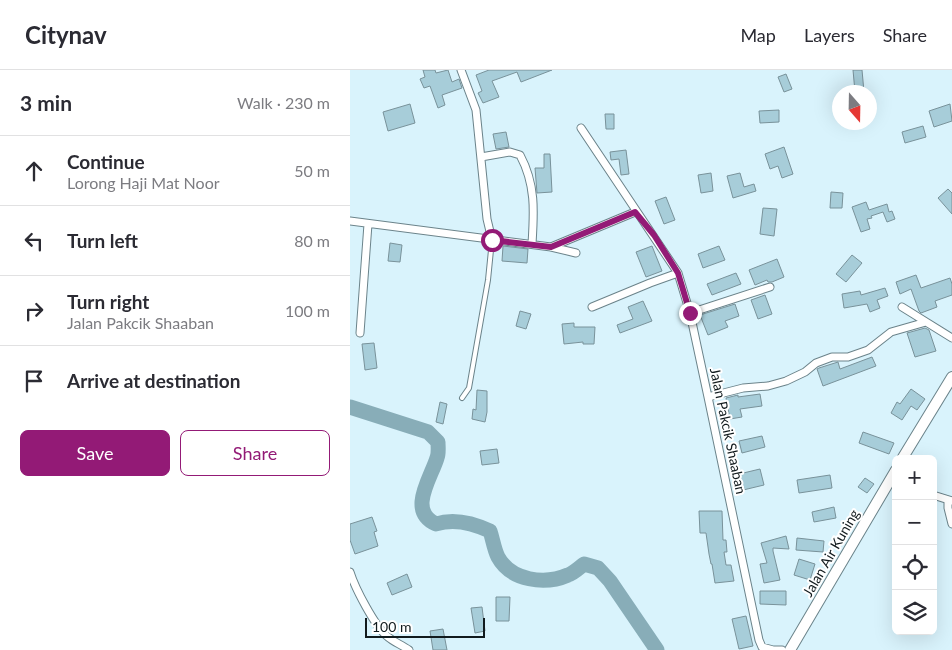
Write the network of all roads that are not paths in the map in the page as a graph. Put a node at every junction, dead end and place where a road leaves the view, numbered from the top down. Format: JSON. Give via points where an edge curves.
{"nodes":[{"id":1,"x":461,"y":70,"type":"edge"},
{"id":2,"x":581,"y":128,"type":"dead end"},
{"id":3,"x":481,"y":157,"type":"junction"},
{"id":4,"x":635,"y":212,"type":"junction"},
{"id":5,"x":350,"y":222,"type":"edge"},
{"id":6,"x":368,"y":224,"type":"junction"},
{"id":7,"x":492,"y":240,"type":"junction"},
{"id":8,"x":532,"y":244,"type":"junction"},
{"id":9,"x":551,"y":247,"type":"junction"},
{"id":10,"x":576,"y":253,"type":"dead end"},
{"id":11,"x":678,"y":273,"type":"junction"},
{"id":12,"x":770,"y":286,"type":"dead end"},
{"id":13,"x":592,"y":307,"type":"dead end"},
{"id":14,"x":902,"y":307,"type":"dead end"},
{"id":15,"x":690,"y":313,"type":"junction"},
{"id":16,"x":926,"y":322,"type":"junction"},
{"id":17,"x":360,"y":333,"type":"dead end"},
{"id":18,"x":952,"y":338,"type":"edge"},
{"id":19,"x":952,"y":377,"type":"edge"},
{"id":20,"x":708,"y":397,"type":"junction"},
{"id":21,"x":462,"y":398,"type":"dead end"},
{"id":22,"x":908,"y":455,"type":"edge"},
{"id":23,"x":892,"y":477,"type":"edge"},
{"id":24,"x":937,"y":496,"type":"edge"},
{"id":25,"x":950,"y":501,"type":"edge"},
{"id":26,"x":952,"y":524,"type":"edge"},
{"id":27,"x":350,"y":572,"type":"edge"},
{"id":28,"x":409,"y":650,"type":"edge"},
{"id":29,"x":782,"y":650,"type":"edge"},
{"id":30,"x":790,"y":650,"type":"edge"}],
"edges":[{"from":1,"to":3,"type":"street","via":[[476,110]]},
{"from":2,"to":4,"type":"street","name":"Jalan Pakcik Shaaban"},
{"from":3,"to":7,"type":"street"},
{"from":3,"to":8,"type":"street","via":[[510,152],[520,155],[528,170],[534,205]]},
{"from":4,"to":9,"type":"street"},
{"from":4,"to":11,"type":"street","name":"Jalan Pakcik Shaaban"},
{"from":5,"to":6,"type":"street"},
{"from":6,"to":7,"type":"street"},
{"from":6,"to":17,"type":"street"},
{"from":7,"to":8,"type":"street"},
{"from":7,"to":21,"type":"lane","via":[[469,388]]},
{"from":8,"to":9,"type":"street"},
{"from":9,"to":10,"type":"street"},
{"from":11,"to":13,"type":"street"},
{"from":11,"to":15,"type":"street","name":"Jalan Pakcik Shaaban"},
{"from":12,"to":15,"type":"street"},
{"from":14,"to":16,"type":"street"},
{"from":15,"to":20,"type":"street","name":"Jalan Pakcik Shaaban"},
{"from":16,"to":18,"type":"street"},
{"from":16,"to":20,"type":"street","via":[[891,332],[868,350],[816,363],[786,381]]},
{"from":19,"to":22,"type":"main road"},
{"from":20,"to":29,"type":"street","name":"Jalan Pakcik Shaaban","via":[[758,640],[765,649]]},
{"from":23,"to":30,"type":"main road","name":"Jalan Air Kuning"},
{"from":24,"to":25,"type":"street"},
{"from":25,"to":26,"type":"street","via":[[948,508]]},
{"from":27,"to":28,"type":"street","via":[[380,627],[388,637]]}]}
